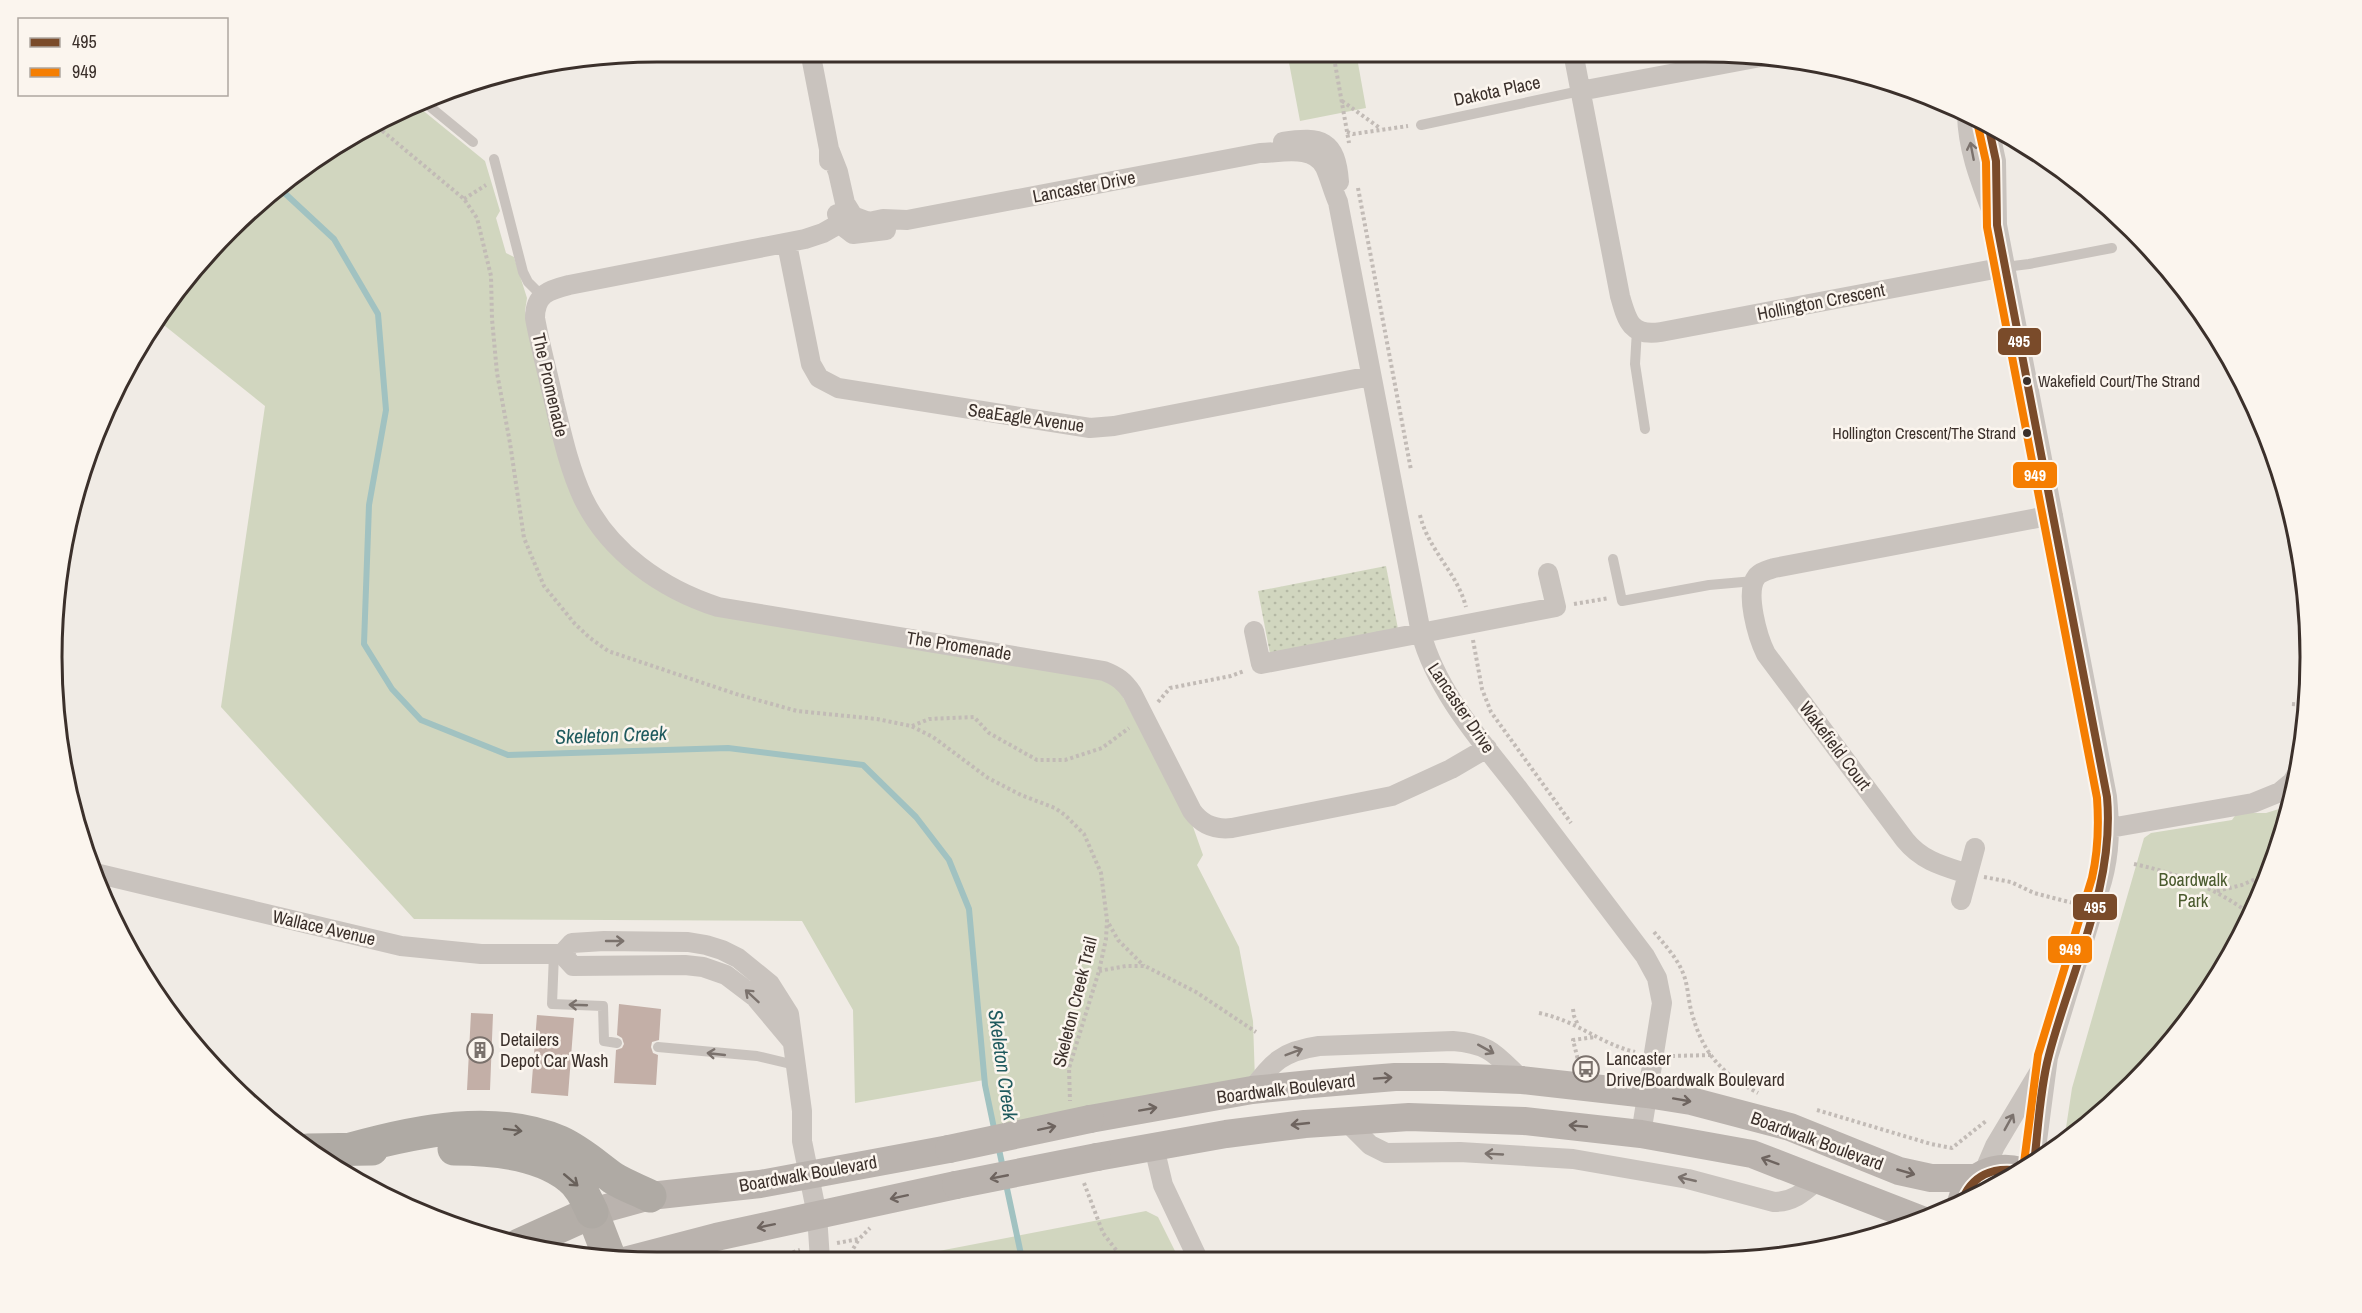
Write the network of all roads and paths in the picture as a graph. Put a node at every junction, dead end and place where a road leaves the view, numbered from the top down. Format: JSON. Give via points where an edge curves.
{"nodes":[{"id":1,"x":812,"y":62,"type":"edge"},
{"id":2,"x":1335,"y":62,"type":"edge"},
{"id":3,"x":1575,"y":62,"type":"edge"},
{"id":4,"x":1731,"y":63,"type":"edge"},
{"id":5,"x":1580,"y":91,"type":"junction"},
{"id":6,"x":1341,"y":101,"type":"junction"},
{"id":7,"x":430,"y":107,"type":"edge"},
{"id":8,"x":1968,"y":123,"type":"edge"},
{"id":9,"x":1421,"y":125,"type":"joint"},
{"id":10,"x":381,"y":129,"type":"edge"},
{"id":11,"x":1381,"y":129,"type":"junction"},
{"id":12,"x":1347,"y":132,"type":"junction"},
{"id":13,"x":1990,"y":134,"type":"edge"},
{"id":14,"x":473,"y":142,"type":"dead end"},
{"id":15,"x":1351,"y":152,"type":"dead end"},
{"id":16,"x":494,"y":159,"type":"dead end"},
{"id":17,"x":499,"y":179,"type":"junction"},
{"id":18,"x":1357,"y":184,"type":"dead end"},
{"id":19,"x":847,"y":220,"type":"junction"},
{"id":20,"x":1997,"y":225,"type":"junction"},
{"id":21,"x":788,"y":244,"type":"junction"},
{"id":22,"x":2112,"y":248,"type":"dead end"},
{"id":23,"x":2005,"y":267,"type":"junction"},
{"id":24,"x":542,"y":297,"type":"junction"},
{"id":25,"x":1637,"y":330,"type":"junction"},
{"id":26,"x":1371,"y":376,"type":"junction"},
{"id":27,"x":1646,"y":429,"type":"dead end"},
{"id":28,"x":1412,"y":473,"type":"dead end"},
{"id":29,"x":1419,"y":507,"type":"dead end"},
{"id":30,"x":2053,"y":515,"type":"junction"},
{"id":31,"x":1613,"y":559,"type":"dead end"},
{"id":32,"x":1548,"y":573,"type":"dead end"},
{"id":33,"x":1754,"y":581,"type":"junction"},
{"id":34,"x":1621,"y":596,"type":"junction"},
{"id":35,"x":1556,"y":607,"type":"junction"},
{"id":36,"x":1470,"y":624,"type":"junction"},
{"id":37,"x":1254,"y":631,"type":"dead end"},
{"id":38,"x":1421,"y":633,"type":"junction"},
{"id":39,"x":1261,"y":664,"type":"junction"},
{"id":40,"x":2292,"y":704,"type":"dead end"},
{"id":41,"x":2298,"y":704,"type":"edge"},
{"id":42,"x":1151,"y":710,"type":"junction"},
{"id":43,"x":911,"y":726,"type":"dead end"},
{"id":44,"x":1487,"y":748,"type":"junction"},
{"id":45,"x":2285,"y":787,"type":"edge"},
{"id":46,"x":2282,"y":801,"type":"edge"},
{"id":47,"x":2253,"y":802,"type":"junction"},
{"id":48,"x":1574,"y":827,"type":"dead end"},
{"id":49,"x":2110,"y":828,"type":"junction"},
{"id":50,"x":1975,"y":848,"type":"dead end"},
{"id":51,"x":2134,"y":864,"type":"dead end"},
{"id":52,"x":103,"y":875,"type":"edge"},
{"id":53,"x":2257,"y":878,"type":"edge"},
{"id":54,"x":1965,"y":888,"type":"junction"},
{"id":55,"x":2217,"y":892,"type":"junction"},
{"id":56,"x":2094,"y":910,"type":"junction"},
{"id":57,"x":2244,"y":910,"type":"edge"},
{"id":58,"x":2118,"y":917,"type":"dead end"},
{"id":59,"x":1652,"y":931,"type":"dead end"},
{"id":60,"x":558,"y":954,"type":"junction"},
{"id":61,"x":1144,"y":966,"type":"junction"},
{"id":62,"x":1099,"y":971,"type":"junction"},
{"id":63,"x":1573,"y":1009,"type":"dead end"},
{"id":64,"x":1539,"y":1013,"type":"dead end"},
{"id":65,"x":1580,"y":1026,"type":"junction"},
{"id":66,"x":1256,"y":1032,"type":"dead end"},
{"id":67,"x":1595,"y":1037,"type":"junction"},
{"id":68,"x":616,"y":1043,"type":"dead end"},
{"id":69,"x":658,"y":1047,"type":"dead end"},
{"id":70,"x":1653,"y":1053,"type":"junction"},
{"id":71,"x":1711,"y":1055,"type":"junction"},
{"id":72,"x":2048,"y":1057,"type":"junction"},
{"id":73,"x":795,"y":1065,"type":"junction"},
{"id":74,"x":1522,"y":1080,"type":"junction"},
{"id":75,"x":1584,"y":1086,"type":"junction"},
{"id":76,"x":1252,"y":1090,"type":"junction"},
{"id":77,"x":1647,"y":1094,"type":"junction"},
{"id":78,"x":1763,"y":1095,"type":"dead end"},
{"id":79,"x":1808,"y":1108,"type":"dead end"},
{"id":80,"x":1081,"y":1114,"type":"junction"},
{"id":81,"x":1345,"y":1120,"type":"junction"},
{"id":82,"x":1988,"y":1120,"type":"dead end"},
{"id":83,"x":1641,"y":1134,"type":"junction"},
{"id":84,"x":1154,"y":1147,"type":"junction"},
{"id":85,"x":351,"y":1149,"type":"junction"},
{"id":86,"x":324,"y":1150,"type":"edge"},
{"id":87,"x":2036,"y":1151,"type":"edge"},
{"id":88,"x":2009,"y":1168,"type":"edge"},
{"id":89,"x":810,"y":1174,"type":"junction"},
{"id":90,"x":1980,"y":1176,"type":"junction"},
{"id":91,"x":1819,"y":1179,"type":"junction"},
{"id":92,"x":1083,"y":1182,"type":"dead end"},
{"id":93,"x":1966,"y":1192,"type":"edge"},
{"id":94,"x":650,"y":1196,"type":"junction"},
{"id":95,"x":592,"y":1212,"type":"junction"},
{"id":96,"x":817,"y":1215,"type":"junction"},
{"id":97,"x":1910,"y":1215,"type":"edge"},
{"id":98,"x":534,"y":1238,"type":"edge"},
{"id":99,"x":859,"y":1239,"type":"dead end"},
{"id":100,"x":606,"y":1249,"type":"edge"},
{"id":101,"x":654,"y":1252,"type":"edge"},
{"id":102,"x":819,"y":1252,"type":"edge"},
{"id":103,"x":851,"y":1252,"type":"edge"},
{"id":104,"x":1118,"y":1252,"type":"edge"},
{"id":105,"x":1195,"y":1252,"type":"edge"}],
"edges":[{"from":1,"to":19,"type":"street"},
{"from":2,"to":6,"type":"path"},
{"from":3,"to":5,"type":"street"},
{"from":4,"to":5,"type":"street"},
{"from":5,"to":9,"type":"lane","name":"Dakota Place"},
{"from":5,"to":25,"type":"street","via":[[1620,296],[1629,323]]},
{"from":6,"to":11,"type":"path"},
{"from":6,"to":12,"type":"path"},
{"from":7,"to":14,"type":"lane"},
{"from":20,"to":8,"type":"street","one_way":true,"via":[[1973,161]]},
{"from":9,"to":11,"type":"path"},
{"from":10,"to":17,"type":"path","via":[[464,199]]},
{"from":11,"to":12,"type":"path"},
{"from":12,"to":15,"type":"path"},
{"from":13,"to":20,"type":"street","via":[[1996,161]]},
{"from":16,"to":17,"type":"lane"},
{"from":17,"to":24,"type":"lane","via":[[524,272]]},
{"from":18,"to":28,"type":"path"},
{"from":19,"to":21,"type":"street","via":[[819,235]]},
{"from":19,"to":26,"type":"street","name":"Lancaster Drive","via":[[908,220],[1260,153],[1303,151],[1325,168],[1338,202]]},
{"from":20,"to":23,"type":"street"},
{"from":21,"to":24,"type":"street","via":[[569,285]]},
{"from":21,"to":26,"type":"street","name":"SeaEagle Avenue","via":[[811,364],[819,378],[838,388],[1090,428]]},
{"from":22,"to":23,"type":"lane"},
{"from":23,"to":25,"type":"street","name":"Hollington Crescent","via":[[1661,333]]},
{"from":23,"to":30,"type":"street"},
{"from":24,"to":42,"type":"street","name":"The Promenade","via":[[535,307],[536,325],[576,481],[610,538],[645,571],[687,596],[718,607],[1104,671],[1116,675]]},
{"from":25,"to":27,"type":"lane","via":[[1635,364]]},
{"from":26,"to":38,"type":"street","name":"Lancaster Drive"},
{"from":29,"to":36,"type":"path","via":[[1429,542],[1458,583]]},
{"from":30,"to":33,"type":"street","via":[[1774,568],[1760,573]]},
{"from":30,"to":49,"type":"street"},
{"from":31,"to":34,"type":"lane"},
{"from":32,"to":35,"type":"street"},
{"from":33,"to":34,"type":"lane","via":[[1622,601]]},
{"from":33,"to":54,"type":"street","name":"Wakefield Court","via":[[1752,603],[1766,654],[1912,849]]},
{"from":34,"to":35,"type":"path"},
{"from":35,"to":36,"type":"street"},
{"from":36,"to":38,"type":"street"},
{"from":36,"to":48,"type":"path","via":[[1482,689],[1491,712]]},
{"from":37,"to":39,"type":"street"},
{"from":38,"to":39,"type":"street"},
{"from":38,"to":44,"type":"street","name":"Lancaster Drive","via":[[1433,670]]},
{"from":39,"to":42,"type":"path","via":[[1231,676],[1170,688]]},
{"from":40,"to":41,"type":"path"},
{"from":42,"to":43,"type":"path","via":[[1102,748],[1065,760],[1037,760],[989,733],[974,717],[929,719]]},
{"from":42,"to":44,"type":"street","name":"The Promenade","via":[[1192,811],[1203,823],[1217,828],[1392,796]]},
{"from":44,"to":70,"type":"street","name":"Lancaster Drive","via":[[1652,968],[1662,1003]]},
{"from":45,"to":47,"type":"street"},
{"from":46,"to":47,"type":"street","via":[[2269,806]]},
{"from":47,"to":49,"type":"street"},
{"from":49,"to":56,"type":"street","via":[[2107,861]]},
{"from":50,"to":54,"type":"street"},
{"from":51,"to":55,"type":"path"},
{"from":52,"to":60,"type":"street","name":"Wallace Avenue","via":[[401,946],[481,954]]},
{"from":53,"to":55,"type":"path"},
{"from":54,"to":56,"type":"path","via":[[1974,877],[1991,878]]},
{"from":55,"to":57,"type":"path"},
{"from":56,"to":58,"type":"path"},
{"from":56,"to":72,"type":"street"},
{"from":59,"to":71,"type":"path","via":[[1685,976],[1699,1033]]},
{"from":68,"to":60,"type":"lane","one_way":true,"via":[[604,1041],[603,1006],[552,1004]]},
{"from":60,"to":73,"type":"street","name":"Wallace Avenue","via":[[572,943],[604,941],[688,942],[722,950],[770,984],[789,1014]]},
{"from":61,"to":62,"type":"path"},
{"from":61,"to":62,"type":"path","name":"Skeleton Creek Trail","via":[[1118,940],[1107,920]]},
{"from":61,"to":66,"type":"path","via":[[1196,992]]},
{"from":62,"to":80,"type":"path","name":"Skeleton Creek Trail","via":[[1069,1068]]},
{"from":63,"to":65,"type":"path"},
{"from":64,"to":65,"type":"path"},
{"from":65,"to":67,"type":"path"},
{"from":67,"to":70,"type":"path","via":[[1621,1049],[1644,1055]]},
{"from":67,"to":75,"type":"path","via":[[1573,1040]]},
{"from":73,"to":69,"type":"lane","one_way":true,"via":[[757,1056]]},
{"from":70,"to":71,"type":"path","via":[[1678,1057]]},
{"from":70,"to":77,"type":"street","name":"Lancaster Drive"},
{"from":71,"to":78,"type":"path","via":[[1729,1076]]},
{"from":72,"to":87,"type":"street"},
{"from":90,"to":72,"type":"street","one_way":true},
{"from":73,"to":89,"type":"street","name":"Wallace Avenue","via":[[802,1141]]},
{"from":74,"to":75,"type":"main road","name":"Boardwalk Boulevard"},
{"from":76,"to":74,"type":"main road","name":"Boardwalk Boulevard","one_way":true,"via":[[1395,1077]]},
{"from":76,"to":74,"type":"street","one_way":true,"via":[[1268,1068],[1301,1048],[1453,1041],[1484,1046]]},
{"from":75,"to":77,"type":"main road","name":"Boardwalk Boulevard"},
{"from":80,"to":76,"type":"main road","name":"Boardwalk Boulevard","one_way":true},
{"from":77,"to":83,"type":"street","name":"Lancaster Drive"},
{"from":77,"to":90,"type":"main road","name":"Boardwalk Boulevard","one_way":true,"via":[[1691,1101],[1790,1127],[1918,1176]]},
{"from":79,"to":82,"type":"path","via":[[1952,1148]]},
{"from":89,"to":80,"type":"main road","name":"Boardwalk Boulevard","one_way":true,"bridge":true,"via":[[948,1149]]},
{"from":83,"to":81,"type":"main road","name":"Boardwalk Boulevard","one_way":true,"via":[[1515,1120]]},
{"from":81,"to":84,"type":"main road","name":"Boardwalk Boulevard","one_way":true},
{"from":91,"to":81,"type":"street","one_way":true,"via":[[1795,1198],[1774,1202],[1688,1179],[1573,1159],[1460,1152],[1386,1153],[1370,1145]]},
{"from":91,"to":83,"type":"main road","name":"Boardwalk Boulevard","one_way":true,"via":[[1752,1154]]},
{"from":84,"to":96,"type":"main road","name":"Boardwalk Boulevard","one_way":true,"bridge":true},
{"from":84,"to":105,"type":"street","via":[[1163,1185]]},
{"from":85,"to":86,"type":"highway"},
{"from":85,"to":94,"type":"highway","one_way":true,"via":[[456,1128],[523,1131],[559,1141],[615,1179]]},
{"from":85,"to":95,"type":"highway","one_way":true,"via":[[486,1149],[538,1161],[568,1176]]},
{"from":88,"to":90,"type":"main road","name":"Boardwalk Boulevard","via":[[1994,1169]]},
{"from":89,"to":94,"type":"main road","name":"Boardwalk Boulevard","via":[[760,1184]]},
{"from":89,"to":96,"type":"street","name":"Wallace Avenue"},
{"from":90,"to":93,"type":"main road"},
{"from":91,"to":97,"type":"main road","name":"Boardwalk Boulevard"},
{"from":92,"to":104,"type":"path","via":[[1103,1233]]},
{"from":94,"to":95,"type":"main road","name":"Boardwalk Boulevard"},
{"from":95,"to":98,"type":"highway"},
{"from":95,"to":100,"type":"highway"},
{"from":96,"to":101,"type":"main road","name":"Boardwalk Boulevard","one_way":true},
{"from":96,"to":102,"type":"street","name":"Wallace Avenue"},
{"from":99,"to":103,"type":"path"}]}
